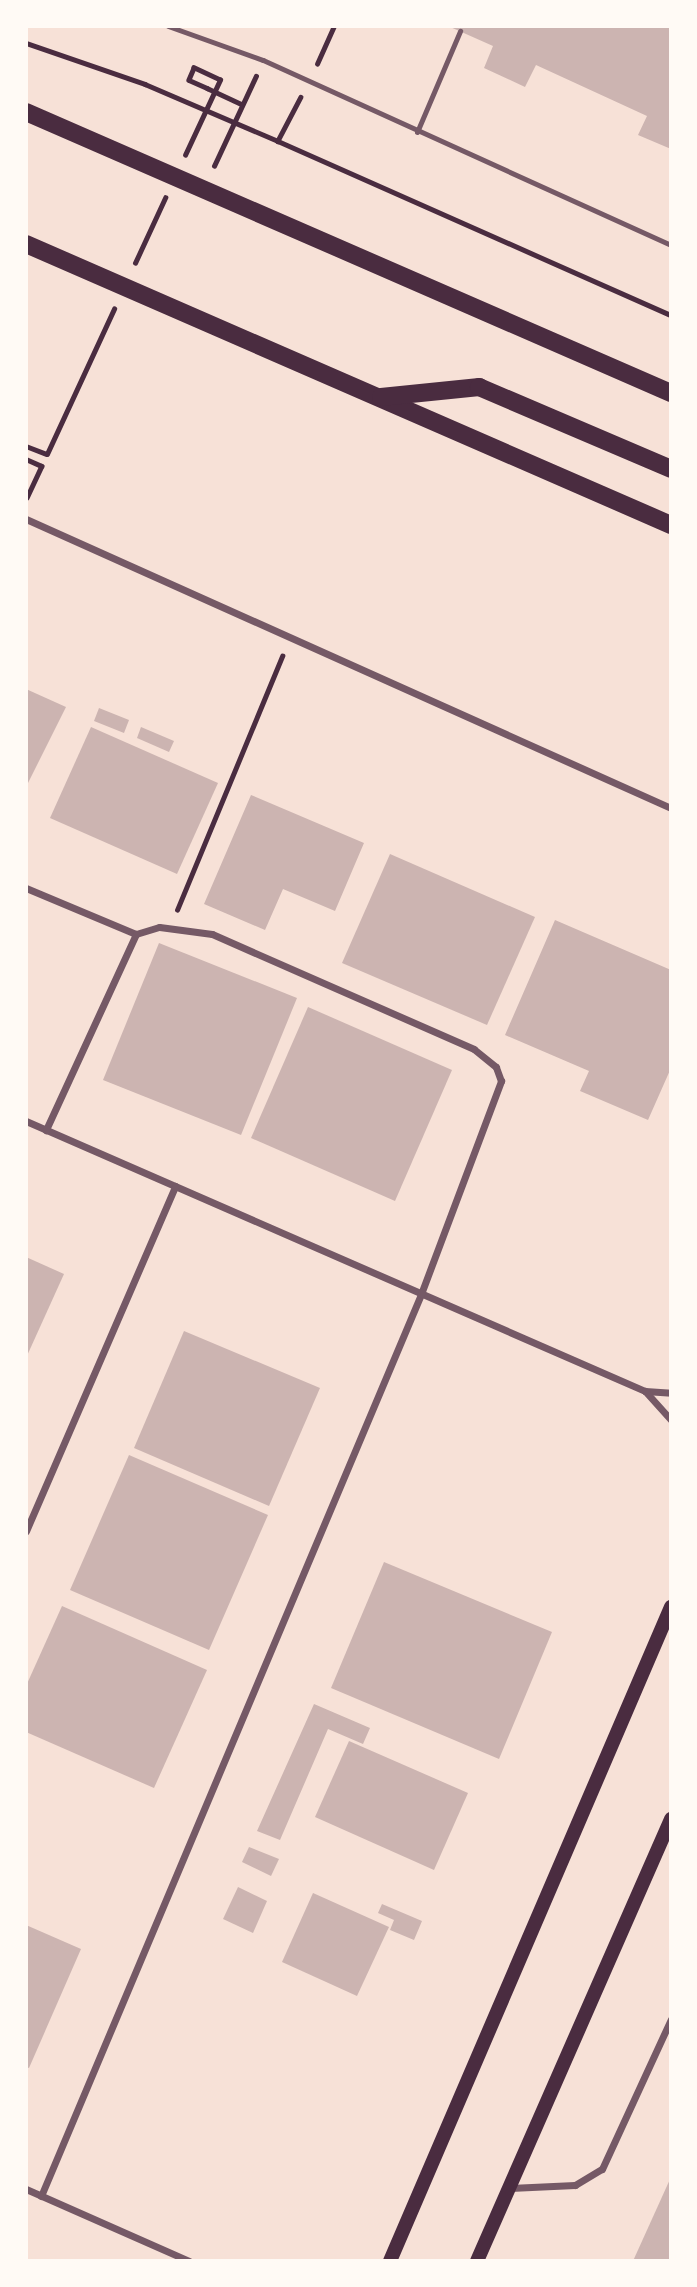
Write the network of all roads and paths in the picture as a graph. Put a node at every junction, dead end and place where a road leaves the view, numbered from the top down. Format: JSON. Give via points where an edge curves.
{"nodes":[{"id":1,"x":168,"y":26,"type":"edge"},
{"id":2,"x":334,"y":26,"type":"edge"},
{"id":3,"x":460,"y":31,"type":"dead end"},
{"id":4,"x":26,"y":43,"type":"edge"},
{"id":5,"x":263,"y":60,"type":"junction"},
{"id":6,"x":220,"y":80,"type":"dead end"},
{"id":7,"x":309,"y":82,"type":"junction"},
{"id":8,"x":242,"y":104,"type":"junction"},
{"id":9,"x":26,"y":112,"type":"edge"},
{"id":10,"x":234,"y":121,"type":"junction"},
{"id":11,"x":417,"y":132,"type":"junction"},
{"id":12,"x":278,"y":141,"type":"junction"},
{"id":13,"x":203,"y":189,"type":"junction"},
{"id":14,"x":26,"y":244,"type":"edge"},
{"id":15,"x":671,"y":246,"type":"edge"},
{"id":16,"x":671,"y":315,"type":"edge"},
{"id":17,"x":671,"y":393,"type":"edge"},
{"id":18,"x":381,"y":397,"type":"junction"},
{"id":19,"x":26,"y":446,"type":"edge"},
{"id":20,"x":47,"y":454,"type":"dead end"},
{"id":21,"x":26,"y":459,"type":"edge"},
{"id":22,"x":671,"y":470,"type":"edge"},
{"id":23,"x":26,"y":499,"type":"edge"},
{"id":24,"x":26,"y":519,"type":"edge"},
{"id":25,"x":671,"y":525,"type":"edge"},
{"id":26,"x":289,"y":637,"type":"junction"},
{"id":27,"x":671,"y":808,"type":"edge"},
{"id":28,"x":26,"y":888,"type":"edge"},
{"id":29,"x":159,"y":927,"type":"junction"},
{"id":30,"x":136,"y":934,"type":"junction"},
{"id":31,"x":26,"y":1121,"type":"edge"},
{"id":32,"x":47,"y":1130,"type":"junction"},
{"id":33,"x":175,"y":1186,"type":"junction"},
{"id":34,"x":421,"y":1294,"type":"junction"},
{"id":35,"x":645,"y":1391,"type":"junction"},
{"id":36,"x":671,"y":1392,"type":"edge"},
{"id":37,"x":671,"y":1420,"type":"edge"},
{"id":38,"x":26,"y":1531,"type":"edge"},
{"id":39,"x":671,"y":1607,"type":"edge"},
{"id":40,"x":669,"y":1827,"type":"edge"},
{"id":41,"x":671,"y":2019,"type":"edge"},
{"id":42,"x":509,"y":2188,"type":"junction"},
{"id":43,"x":26,"y":2189,"type":"edge"},
{"id":44,"x":41,"y":2196,"type":"junction"},
{"id":45,"x":189,"y":2261,"type":"edge"},
{"id":46,"x":390,"y":2261,"type":"edge"},
{"id":47,"x":477,"y":2261,"type":"edge"}],
"edges":[{"from":1,"to":5,"type":"lane"},
{"from":2,"to":7,"type":"path"},
{"from":3,"to":11,"type":"lane"},
{"from":4,"to":10,"type":"path"},
{"from":5,"to":7,"type":"lane"},
{"from":5,"to":8,"type":"path"},
{"from":6,"to":8,"type":"path","via":[[194,68],[189,80]]},
{"from":7,"to":11,"type":"lane"},
{"from":7,"to":12,"type":"path"},
{"from":8,"to":10,"type":"path"},
{"from":9,"to":13,"type":"main road"},
{"from":10,"to":12,"type":"path"},
{"from":10,"to":13,"type":"path"},
{"from":11,"to":15,"type":"lane"},
{"from":12,"to":16,"type":"path"},
{"from":13,"to":17,"type":"main road"},
{"from":14,"to":18,"type":"main road"},
{"from":18,"to":22,"type":"main road","via":[[479,387]]},
{"from":18,"to":25,"type":"main road"},
{"from":19,"to":20,"type":"path"},
{"from":21,"to":23,"type":"path","via":[[42,466]]},
{"from":24,"to":26,"type":"street"},
{"from":26,"to":27,"type":"street"},
{"from":26,"to":29,"type":"path","via":[[179,907]]},
{"from":28,"to":30,"type":"street"},
{"from":29,"to":30,"type":"street"},
{"from":29,"to":34,"type":"street","via":[[212,934],[474,1049],[496,1067],[499,1098]]},
{"from":30,"to":32,"type":"street"},
{"from":31,"to":32,"type":"street"},
{"from":32,"to":33,"type":"street"},
{"from":33,"to":34,"type":"street"},
{"from":33,"to":38,"type":"street"},
{"from":34,"to":35,"type":"street"},
{"from":34,"to":44,"type":"street"},
{"from":35,"to":36,"type":"street"},
{"from":35,"to":37,"type":"street"},
{"from":39,"to":46,"type":"main road"},
{"from":40,"to":42,"type":"main road"},
{"from":41,"to":42,"type":"street","via":[[602,2169],[575,2185]]},
{"from":42,"to":47,"type":"main road"},
{"from":43,"to":44,"type":"street"},
{"from":44,"to":45,"type":"street"}]}
